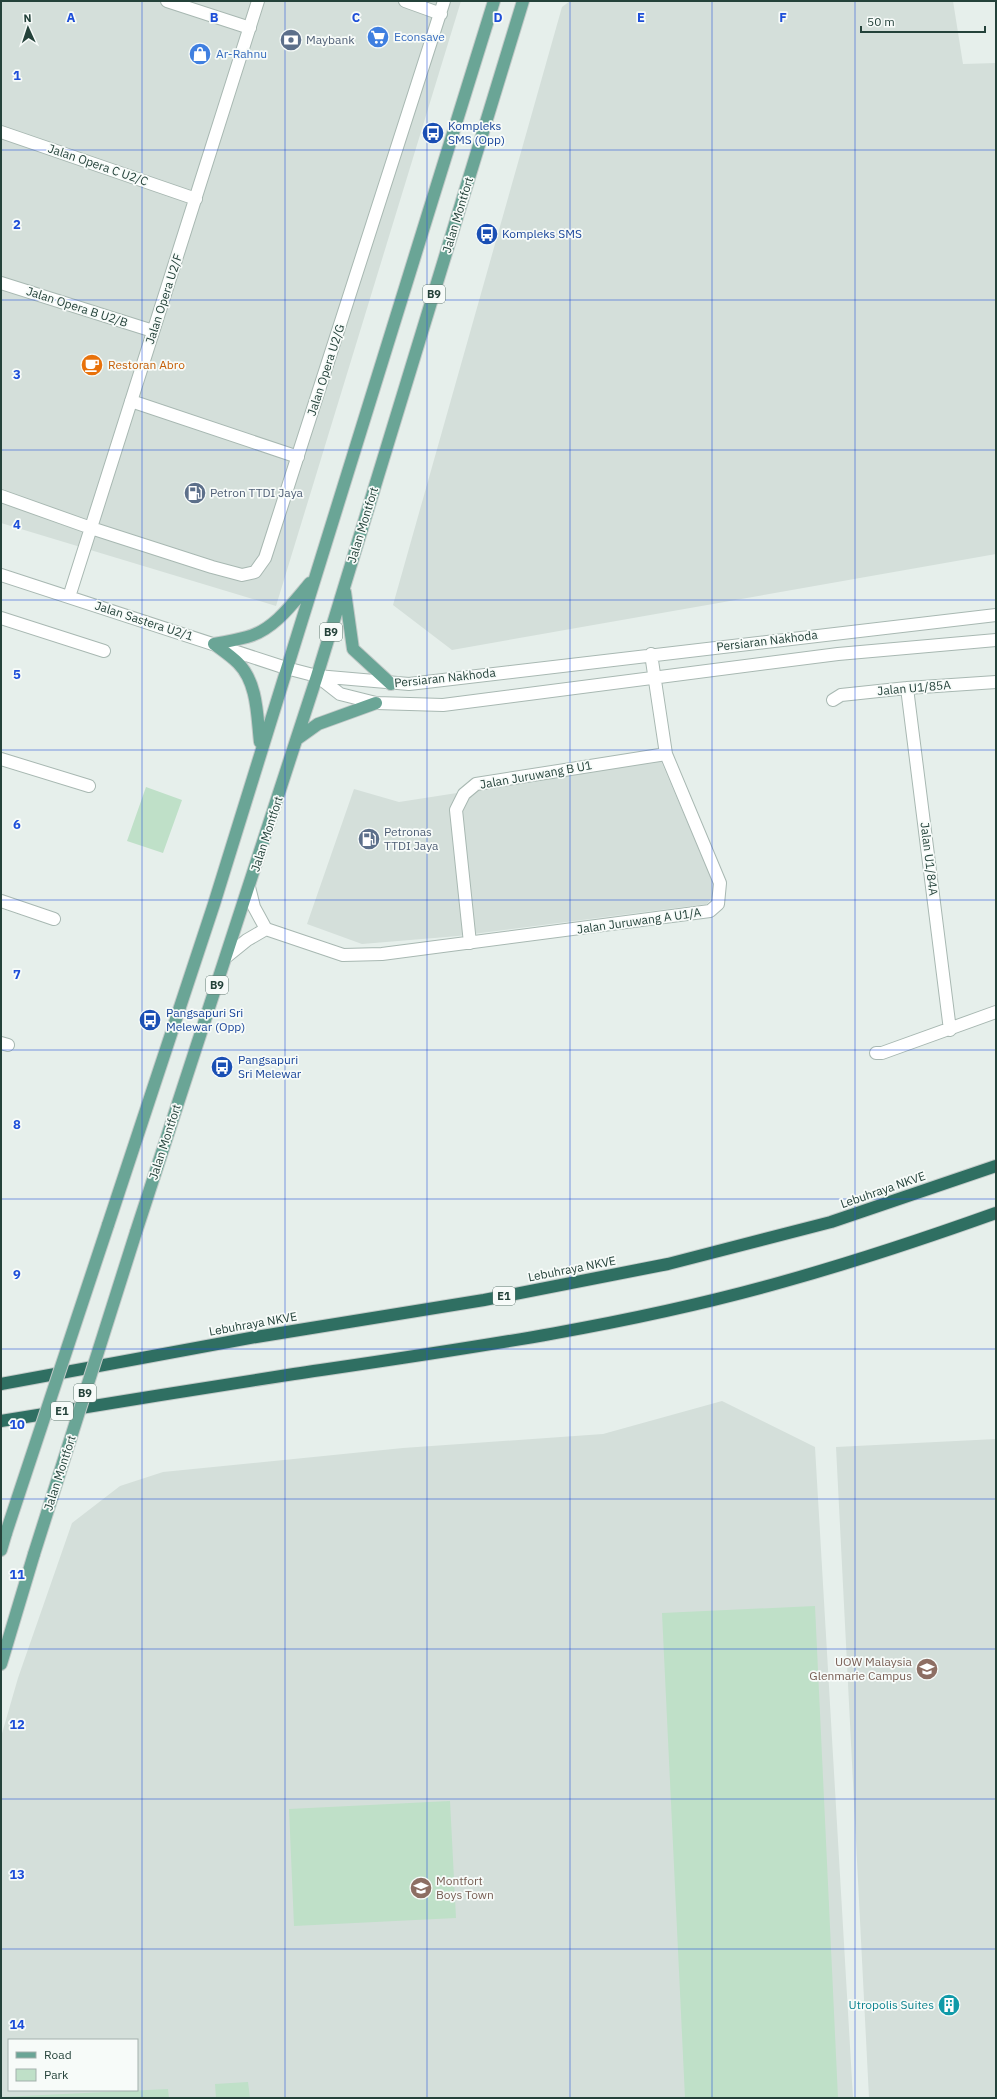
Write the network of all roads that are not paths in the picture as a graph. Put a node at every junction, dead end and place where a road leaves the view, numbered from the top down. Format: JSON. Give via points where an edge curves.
{"nodes":[{"id":1,"x":167,"y":1,"type":"edge"},
{"id":2,"x":258,"y":1,"type":"edge"},
{"id":3,"x":404,"y":1,"type":"edge"},
{"id":4,"x":444,"y":1,"type":"edge"},
{"id":5,"x":494,"y":1,"type":"edge"},
{"id":6,"x":530,"y":1,"type":"edge"},
{"id":7,"x":522,"y":6,"type":"edge"},
{"id":8,"x":441,"y":14,"type":"junction"},
{"id":9,"x":250,"y":28,"type":"junction"},
{"id":10,"x":1,"y":132,"type":"edge"},
{"id":11,"x":196,"y":199,"type":"junction"},
{"id":12,"x":1,"y":283,"type":"edge"},
{"id":13,"x":153,"y":331,"type":"junction"},
{"id":14,"x":131,"y":401,"type":"junction"},
{"id":15,"x":298,"y":457,"type":"junction"},
{"id":16,"x":1,"y":496,"type":"edge"},
{"id":17,"x":91,"y":528,"type":"junction"},
{"id":18,"x":1,"y":575,"type":"edge"},
{"id":19,"x":314,"y":579,"type":"junction"},
{"id":20,"x":344,"y":587,"type":"junction"},
{"id":21,"x":69,"y":597,"type":"junction"},
{"id":22,"x":996,"y":615,"type":"edge"},
{"id":23,"x":1,"y":618,"type":"edge"},
{"id":24,"x":996,"y":640,"type":"edge"},
{"id":25,"x":214,"y":644,"type":"junction"},
{"id":26,"x":104,"y":651,"type":"dead end"},
{"id":27,"x":651,"y":654,"type":"junction"},
{"id":28,"x":286,"y":668,"type":"junction"},
{"id":29,"x":317,"y":676,"type":"junction"},
{"id":30,"x":654,"y":678,"type":"junction"},
{"id":31,"x":996,"y":682,"type":"edge"},
{"id":32,"x":391,"y":684,"type":"junction"},
{"id":33,"x":907,"y":688,"type":"junction"},
{"id":34,"x":833,"y":700,"type":"dead end"},
{"id":35,"x":376,"y":703,"type":"junction"},
{"id":36,"x":297,"y":739,"type":"junction"},
{"id":37,"x":261,"y":748,"type":"junction"},
{"id":38,"x":666,"y":754,"type":"junction"},
{"id":39,"x":1,"y":759,"type":"edge"},
{"id":40,"x":89,"y":786,"type":"dead end"},
{"id":41,"x":249,"y":887,"type":"junction"},
{"id":42,"x":1,"y":901,"type":"edge"},
{"id":43,"x":54,"y":919,"type":"dead end"},
{"id":44,"x":266,"y":929,"type":"junction"},
{"id":45,"x":470,"y":943,"type":"junction"},
{"id":46,"x":226,"y":957,"type":"junction"},
{"id":47,"x":996,"y":1012,"type":"edge"},
{"id":48,"x":950,"y":1030,"type":"junction"},
{"id":49,"x":876,"y":1053,"type":"dead end"},
{"id":50,"x":996,"y":1166,"type":"edge"},
{"id":51,"x":996,"y":1212,"type":"edge"},
{"id":52,"x":1,"y":1384,"type":"edge"},
{"id":53,"x":1,"y":1421,"type":"edge"},
{"id":54,"x":1,"y":1550,"type":"edge"},
{"id":55,"x":1,"y":1664,"type":"edge"}],
"edges":[{"from":1,"to":9,"type":"street"},
{"from":2,"to":9,"type":"street","name":"Jalan Opera U2/F"},
{"from":3,"to":8,"type":"street"},
{"from":4,"to":8,"type":"street","name":"Jalan Opera U2/G"},
{"from":5,"to":19,"type":"main road","number":"B9"},
{"from":6,"to":7,"type":"main road"},
{"from":7,"to":20,"type":"main road","name":"Jalan Montfort","number":"B9"},
{"from":8,"to":15,"type":"street","name":"Jalan Opera U2/G"},
{"from":9,"to":11,"type":"street","name":"Jalan Opera U2/F"},
{"from":10,"to":11,"type":"street","name":"Jalan Opera C U2/C"},
{"from":11,"to":13,"type":"street","name":"Jalan Opera U2/F"},
{"from":12,"to":13,"type":"street","name":"Jalan Opera B U2/B"},
{"from":13,"to":14,"type":"street","name":"Jalan Opera U2/F"},
{"from":14,"to":15,"type":"street"},
{"from":14,"to":17,"type":"street","name":"Jalan Opera U2/F"},
{"from":15,"to":17,"type":"street","name":"Jalan Opera U2/G","via":[[265,558],[255,572],[242,575]]},
{"from":16,"to":17,"type":"street","name":"Jalan Opera U2/G"},
{"from":17,"to":21,"type":"street","name":"Jalan Opera U2/F"},
{"from":18,"to":21,"type":"street","name":"Jalan Sastera U2/1"},
{"from":19,"to":25,"type":"main road","via":[[281,616],[264,629],[249,637]]},
{"from":19,"to":28,"type":"main road","number":"B9"},
{"from":20,"to":29,"type":"main road","name":"Jalan Montfort","number":"B9"},
{"from":20,"to":32,"type":"main road","via":[[353,649]]},
{"from":21,"to":25,"type":"street","name":"Jalan Sastera U2/1"},
{"from":22,"to":27,"type":"street","name":"Persiaran Nakhoda"},
{"from":23,"to":26,"type":"street"},
{"from":24,"to":30,"type":"street","name":"Persiaran Nakhoda","via":[[838,654]]},
{"from":25,"to":28,"type":"street","name":"Jalan Sastera U2/1"},
{"from":25,"to":37,"type":"main road","via":[[239,664],[248,676],[253,689]]},
{"from":27,"to":30,"type":"street","name":"Jalan Juruwang A U1/A"},
{"from":27,"to":32,"type":"street","name":"Persiaran Nakhoda","via":[[409,684]]},
{"from":28,"to":29,"type":"street","name":"Jalan Sastera U2/1"},
{"from":28,"to":37,"type":"main road","number":"B9"},
{"from":29,"to":32,"type":"street","name":"Persiaran Nakhoda"},
{"from":29,"to":35,"type":"street","name":"Persiaran Nakhoda","via":[[340,694]]},
{"from":29,"to":36,"type":"main road","name":"Jalan Montfort","number":"B9"},
{"from":30,"to":35,"type":"street","name":"Persiaran Nakhoda","via":[[442,705]]},
{"from":30,"to":38,"type":"street","name":"Jalan Juruwang A U1/A"},
{"from":31,"to":33,"type":"street","name":"Jalan U1/85A"},
{"from":33,"to":34,"type":"street","name":"Jalan U1/85A","via":[[841,696]]},
{"from":33,"to":48,"type":"street","name":"Jalan U1/84A"},
{"from":35,"to":36,"type":"main road","via":[[318,724]]},
{"from":36,"to":41,"type":"main road","name":"Jalan Montfort","number":"B9"},
{"from":37,"to":54,"type":"main road","number":"B9","bridge":true,"via":[[214,904]]},
{"from":38,"to":45,"type":"street","name":"Jalan Juruwang B U1","via":[[476,784],[464,794],[456,810]]},
{"from":38,"to":45,"type":"street","name":"Jalan Juruwang A U1/A","via":[[720,883],[718,904],[710,911]]},
{"from":39,"to":40,"type":"street"},
{"from":41,"to":44,"type":"street","via":[[254,907]]},
{"from":41,"to":46,"type":"main road","name":"Jalan Montfort","number":"B9"},
{"from":42,"to":43,"type":"street"},
{"from":44,"to":45,"type":"street","name":"Jalan Juruwang A U1/A","via":[[343,955],[382,954]]},
{"from":44,"to":46,"type":"street"},
{"from":46,"to":55,"type":"main road","name":"Jalan Montfort","number":"B9","bridge":true,"via":[[136,1232]]},
{"from":47,"to":48,"type":"street"},
{"from":48,"to":49,"type":"street"},
{"from":50,"to":52,"type":"highway","name":"Lebuhraya NKVE","number":"E1","via":[[831,1222],[668,1264],[484,1300],[256,1337]]},
{"from":51,"to":53,"type":"highway","number":"E1","via":[[871,1256],[780,1283],[671,1309],[426,1354]]}]}
